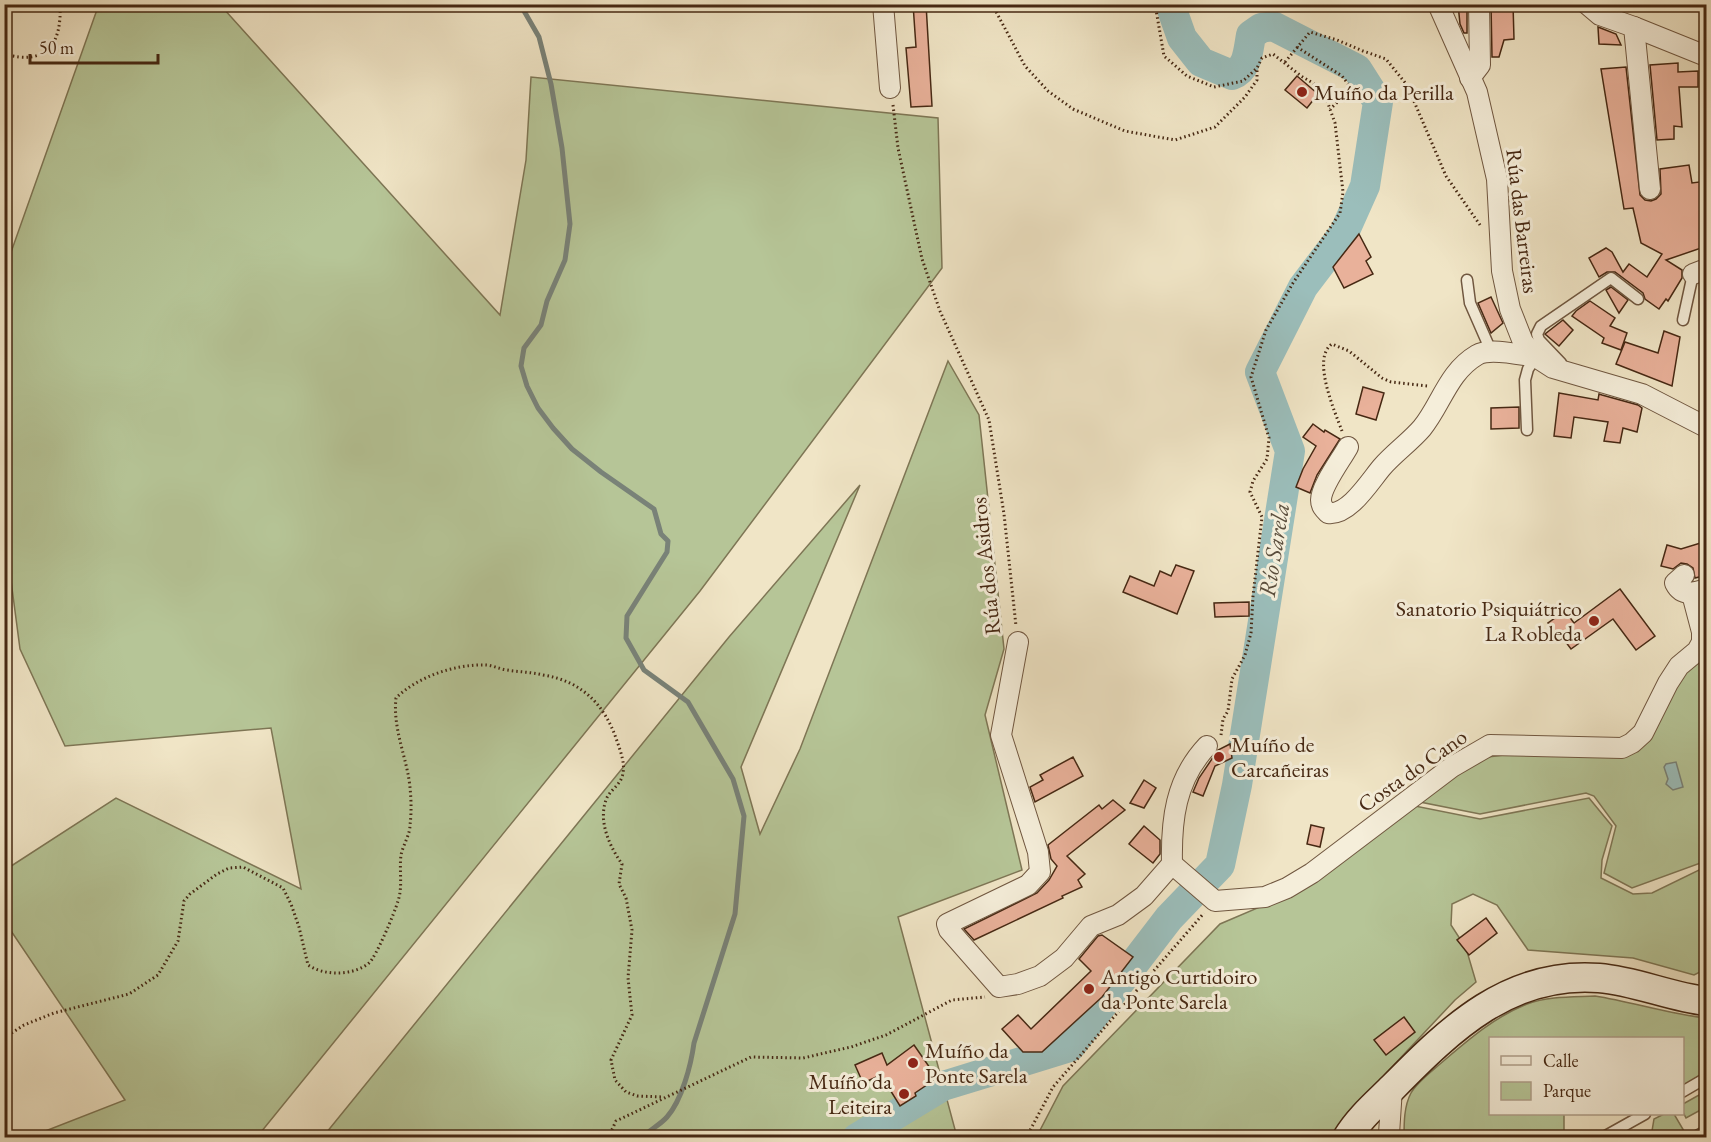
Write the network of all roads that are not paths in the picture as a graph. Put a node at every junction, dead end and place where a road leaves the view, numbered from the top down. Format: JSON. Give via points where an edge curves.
{"nodes":[{"id":1,"x":883,"y":4,"type":"edge"},
{"id":2,"x":1438,"y":4,"type":"edge"},
{"id":3,"x":1479,"y":4,"type":"edge"},
{"id":4,"x":1587,"y":4,"type":"edge"},
{"id":5,"x":1634,"y":27,"type":"junction"},
{"id":6,"x":1707,"y":57,"type":"edge"},
{"id":7,"x":1470,"y":78,"type":"junction"},
{"id":8,"x":890,"y":88,"type":"road end"},
{"id":9,"x":1650,"y":189,"type":"dead end"},
{"id":10,"x":1700,"y":272,"type":"edge"},
{"id":11,"x":1467,"y":280,"type":"dead end"},
{"id":12,"x":1638,"y":299,"type":"dead end"},
{"id":13,"x":1683,"y":320,"type":"dead end"},
{"id":14,"x":1491,"y":351,"type":"junction"},
{"id":15,"x":1536,"y":357,"type":"junction"},
{"id":16,"x":1562,"y":372,"type":"junction"},
{"id":17,"x":1707,"y":427,"type":"edge"},
{"id":18,"x":1527,"y":430,"type":"dead end"},
{"id":19,"x":1348,"y":447,"type":"road end"},
{"id":20,"x":1683,"y":575,"type":"dead end"},
{"id":21,"x":1699,"y":592,"type":"edge"},
{"id":22,"x":1018,"y":642,"type":"road end"},
{"id":23,"x":1207,"y":746,"type":"road end"},
{"id":24,"x":1175,"y":866,"type":"junction"},
{"id":25,"x":1707,"y":1001,"type":"edge"},
{"id":26,"x":1707,"y":1078,"type":"edge"},
{"id":27,"x":1392,"y":1088,"type":"junction"},
{"id":28,"x":1684,"y":1091,"type":"edge"},
{"id":29,"x":1641,"y":1115,"type":"edge"},
{"id":30,"x":1352,"y":1131,"type":"edge"},
{"id":31,"x":1707,"y":1131,"type":"edge"},
{"id":32,"x":1390,"y":1136,"type":"edge"},
{"id":33,"x":1602,"y":1137,"type":"edge"},
{"id":34,"x":1695,"y":1137,"type":"edge"}],
"edges":[{"from":1,"to":8,"type":"street"},
{"from":2,"to":7,"type":"street","name":"Rúa das Barreiras"},
{"from":3,"to":7,"type":"street","via":[[1480,65]]},
{"from":4,"to":5,"type":"street","via":[[1600,15]]},
{"from":5,"to":6,"type":"street"},
{"from":5,"to":9,"type":"street"},
{"from":7,"to":15,"type":"street","name":"Rúa das Barreiras","via":[[1477,92],[1497,179],[1502,272],[1510,309],[1522,342]]},
{"from":10,"to":13,"type":"lane"},
{"from":11,"to":14,"type":"lane","via":[[1470,303]]},
{"from":12,"to":16,"type":"lane","via":[[1611,278],[1541,326],[1539,340],[1561,363]]},
{"from":14,"to":15,"type":"street"},
{"from":14,"to":19,"type":"street","via":[[1477,355],[1446,386],[1423,427],[1362,493],[1338,513],[1328,513],[1321,501],[1324,489]]},
{"from":15,"to":16,"type":"street"},
{"from":15,"to":18,"type":"lane","via":[[1525,380]]},
{"from":16,"to":17,"type":"street","via":[[1642,394]]},
{"from":20,"to":21,"type":"street","name":"Costa do Cano","via":[[1675,583],[1677,586],[1686,593]]},
{"from":21,"to":24,"type":"street","name":"Costa do Cano","via":[[1702,642],[1679,666],[1643,733],[1622,748],[1490,745],[1452,766],[1312,873],[1265,897],[1212,899]]},
{"from":22,"to":24,"type":"street","name":"Rúa dos Asidros","via":[[1001,735],[1038,852],[1040,872],[1028,885],[948,924],[949,930],[999,987],[1018,984],[1040,976],[1064,958],[1091,926],[1118,915]]},
{"from":23,"to":24,"type":"street","via":[[1199,754],[1178,798],[1173,817]]},
{"from":25,"to":27,"type":"street","via":[[1600,978],[1547,982],[1498,999],[1476,1012],[1423,1055]]},
{"from":26,"to":28,"type":"lane"},
{"from":27,"to":30,"type":"street"},
{"from":27,"to":32,"type":"street"},
{"from":29,"to":33,"type":"lane"},
{"from":30,"to":32,"type":"street","via":[[1377,1123]]},
{"from":31,"to":34,"type":"lane"}]}
